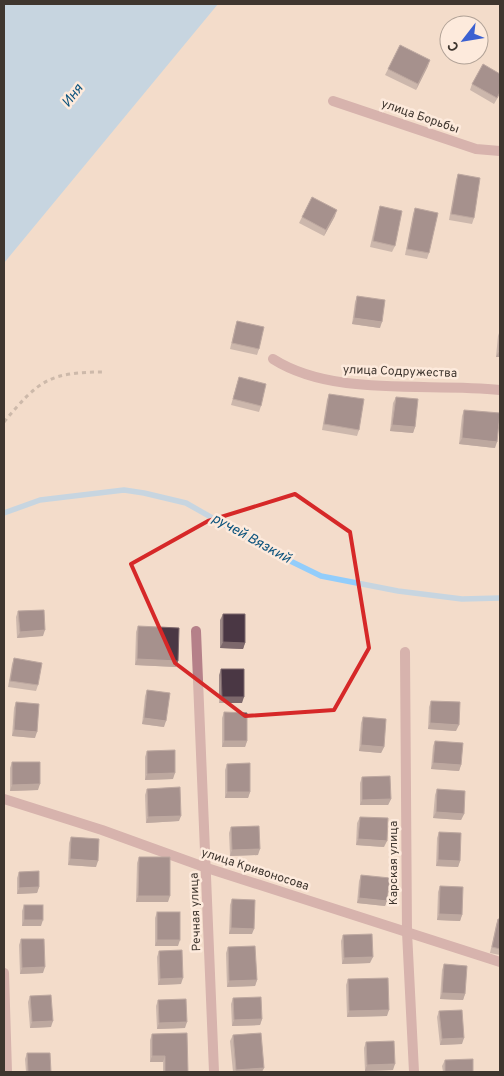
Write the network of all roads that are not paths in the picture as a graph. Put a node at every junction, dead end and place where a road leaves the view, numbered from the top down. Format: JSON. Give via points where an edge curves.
{"nodes":[{"id":1,"x":333,"y":101,"type":"dead end"},
{"id":2,"x":500,"y":150,"type":"edge"},
{"id":3,"x":273,"y":359,"type":"dead end"},
{"id":4,"x":500,"y":390,"type":"edge"},
{"id":5,"x":196,"y":631,"type":"dead end"},
{"id":6,"x":405,"y":652,"type":"dead end"},
{"id":7,"x":4,"y":800,"type":"edge"},
{"id":8,"x":207,"y":868,"type":"junction"},
{"id":9,"x":407,"y":932,"type":"junction"},
{"id":10,"x":500,"y":962,"type":"edge"},
{"id":11,"x":4,"y":973,"type":"edge"},
{"id":12,"x":7,"y":1072,"type":"edge"},
{"id":13,"x":214,"y":1072,"type":"edge"},
{"id":14,"x":414,"y":1072,"type":"edge"}],
"edges":[{"from":1,"to":2,"type":"street","name":"улица Борьбы","via":[[476,149]]},
{"from":3,"to":4,"type":"street","name":"улица Содружества","via":[[291,370],[338,383]]},
{"from":5,"to":8,"type":"street","name":"Речная улица"},
{"from":6,"to":9,"type":"street","name":"Карская улица"},
{"from":7,"to":8,"type":"street","name":"улица Кривоносова","via":[[102,830]]},
{"from":8,"to":9,"type":"street","name":"улица Кривоносова"},
{"from":8,"to":13,"type":"street","name":"Речная улица"},
{"from":9,"to":10,"type":"street","name":"улица Кривоносова"},
{"from":9,"to":14,"type":"street","name":"Карская улица"},
{"from":11,"to":12,"type":"street"}]}
